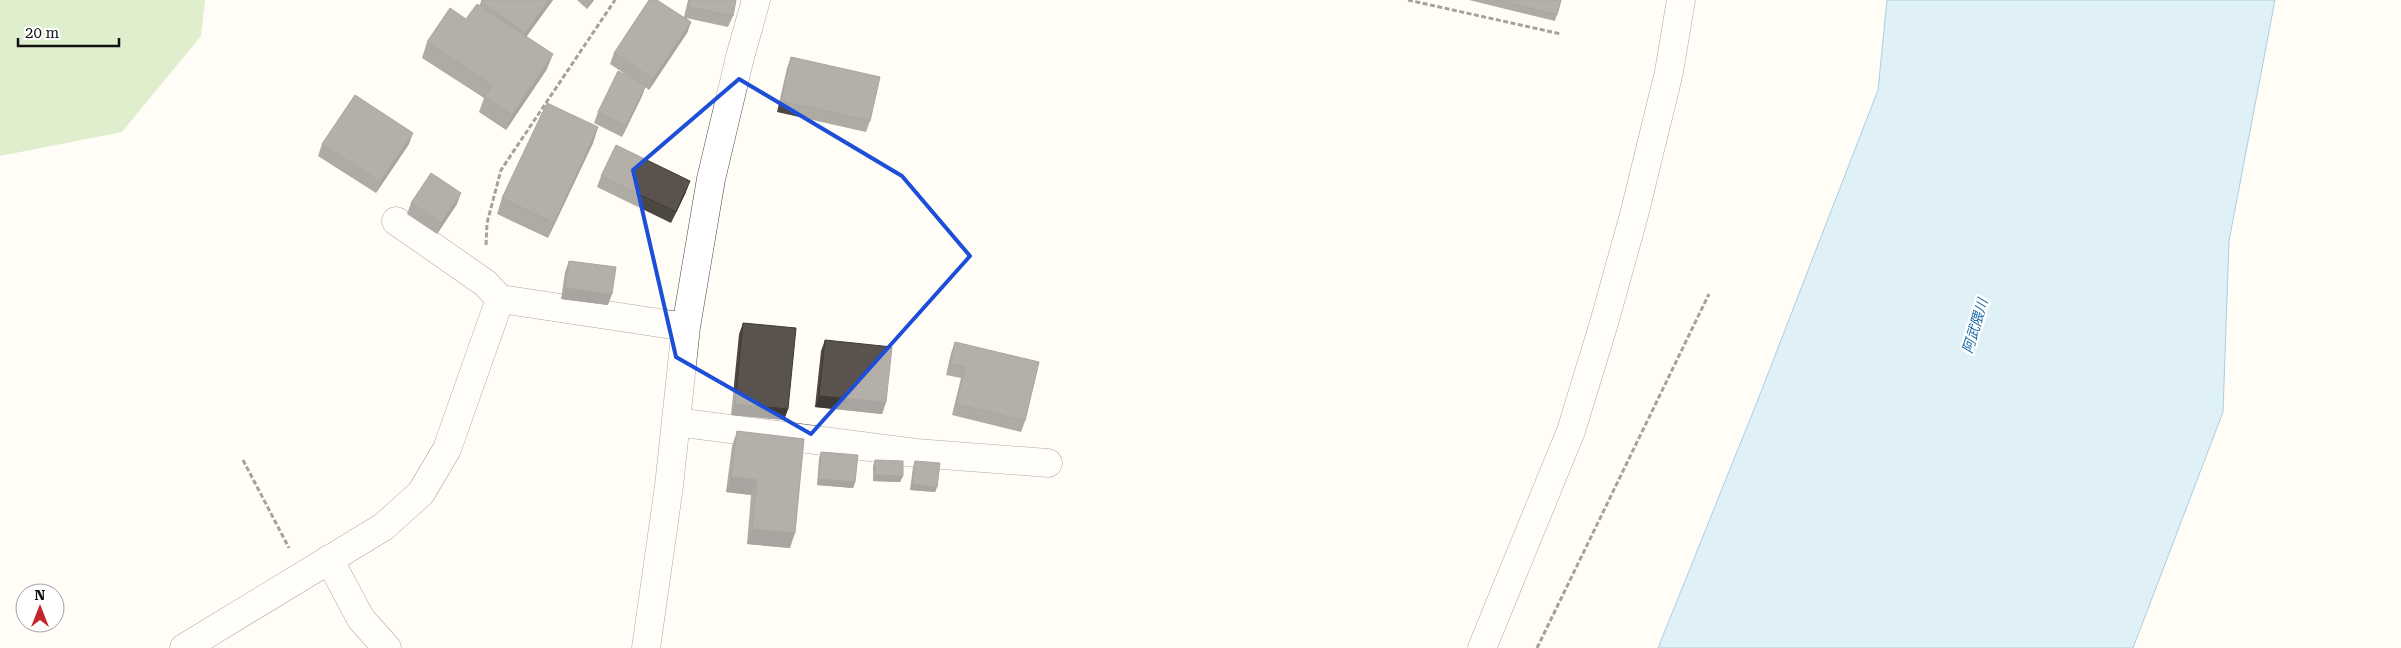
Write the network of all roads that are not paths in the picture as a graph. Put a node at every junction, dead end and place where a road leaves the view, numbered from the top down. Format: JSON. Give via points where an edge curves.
{"nodes":[{"id":1,"x":756,"y":0,"type":"edge"},
{"id":2,"x":1681,"y":0,"type":"edge"},
{"id":3,"x":396,"y":221,"type":"dead end"},
{"id":4,"x":493,"y":291,"type":"junction"},
{"id":5,"x":686,"y":327,"type":"junction"},
{"id":6,"x":676,"y":422,"type":"junction"},
{"id":7,"x":1048,"y":463,"type":"dead end"},
{"id":8,"x":329,"y":560,"type":"junction"},
{"id":9,"x":184,"y":648,"type":"edge"},
{"id":10,"x":387,"y":648,"type":"edge"},
{"id":11,"x":646,"y":648,"type":"edge"},
{"id":12,"x":1482,"y":648,"type":"edge"}],
"edges":[{"from":1,"to":5,"type":"street","via":[[711,179]]},
{"from":2,"to":12,"type":"street","via":[[1669,72],[1599,341],[1571,431]]},
{"from":3,"to":4,"type":"street"},
{"from":4,"to":5,"type":"street"},
{"from":4,"to":8,"type":"street","via":[[447,449],[421,493],[383,527]]},
{"from":5,"to":6,"type":"street"},
{"from":6,"to":7,"type":"street","via":[[916,453]]},
{"from":6,"to":11,"type":"street"},
{"from":8,"to":9,"type":"street"},
{"from":8,"to":10,"type":"street","via":[[361,619]]}]}
